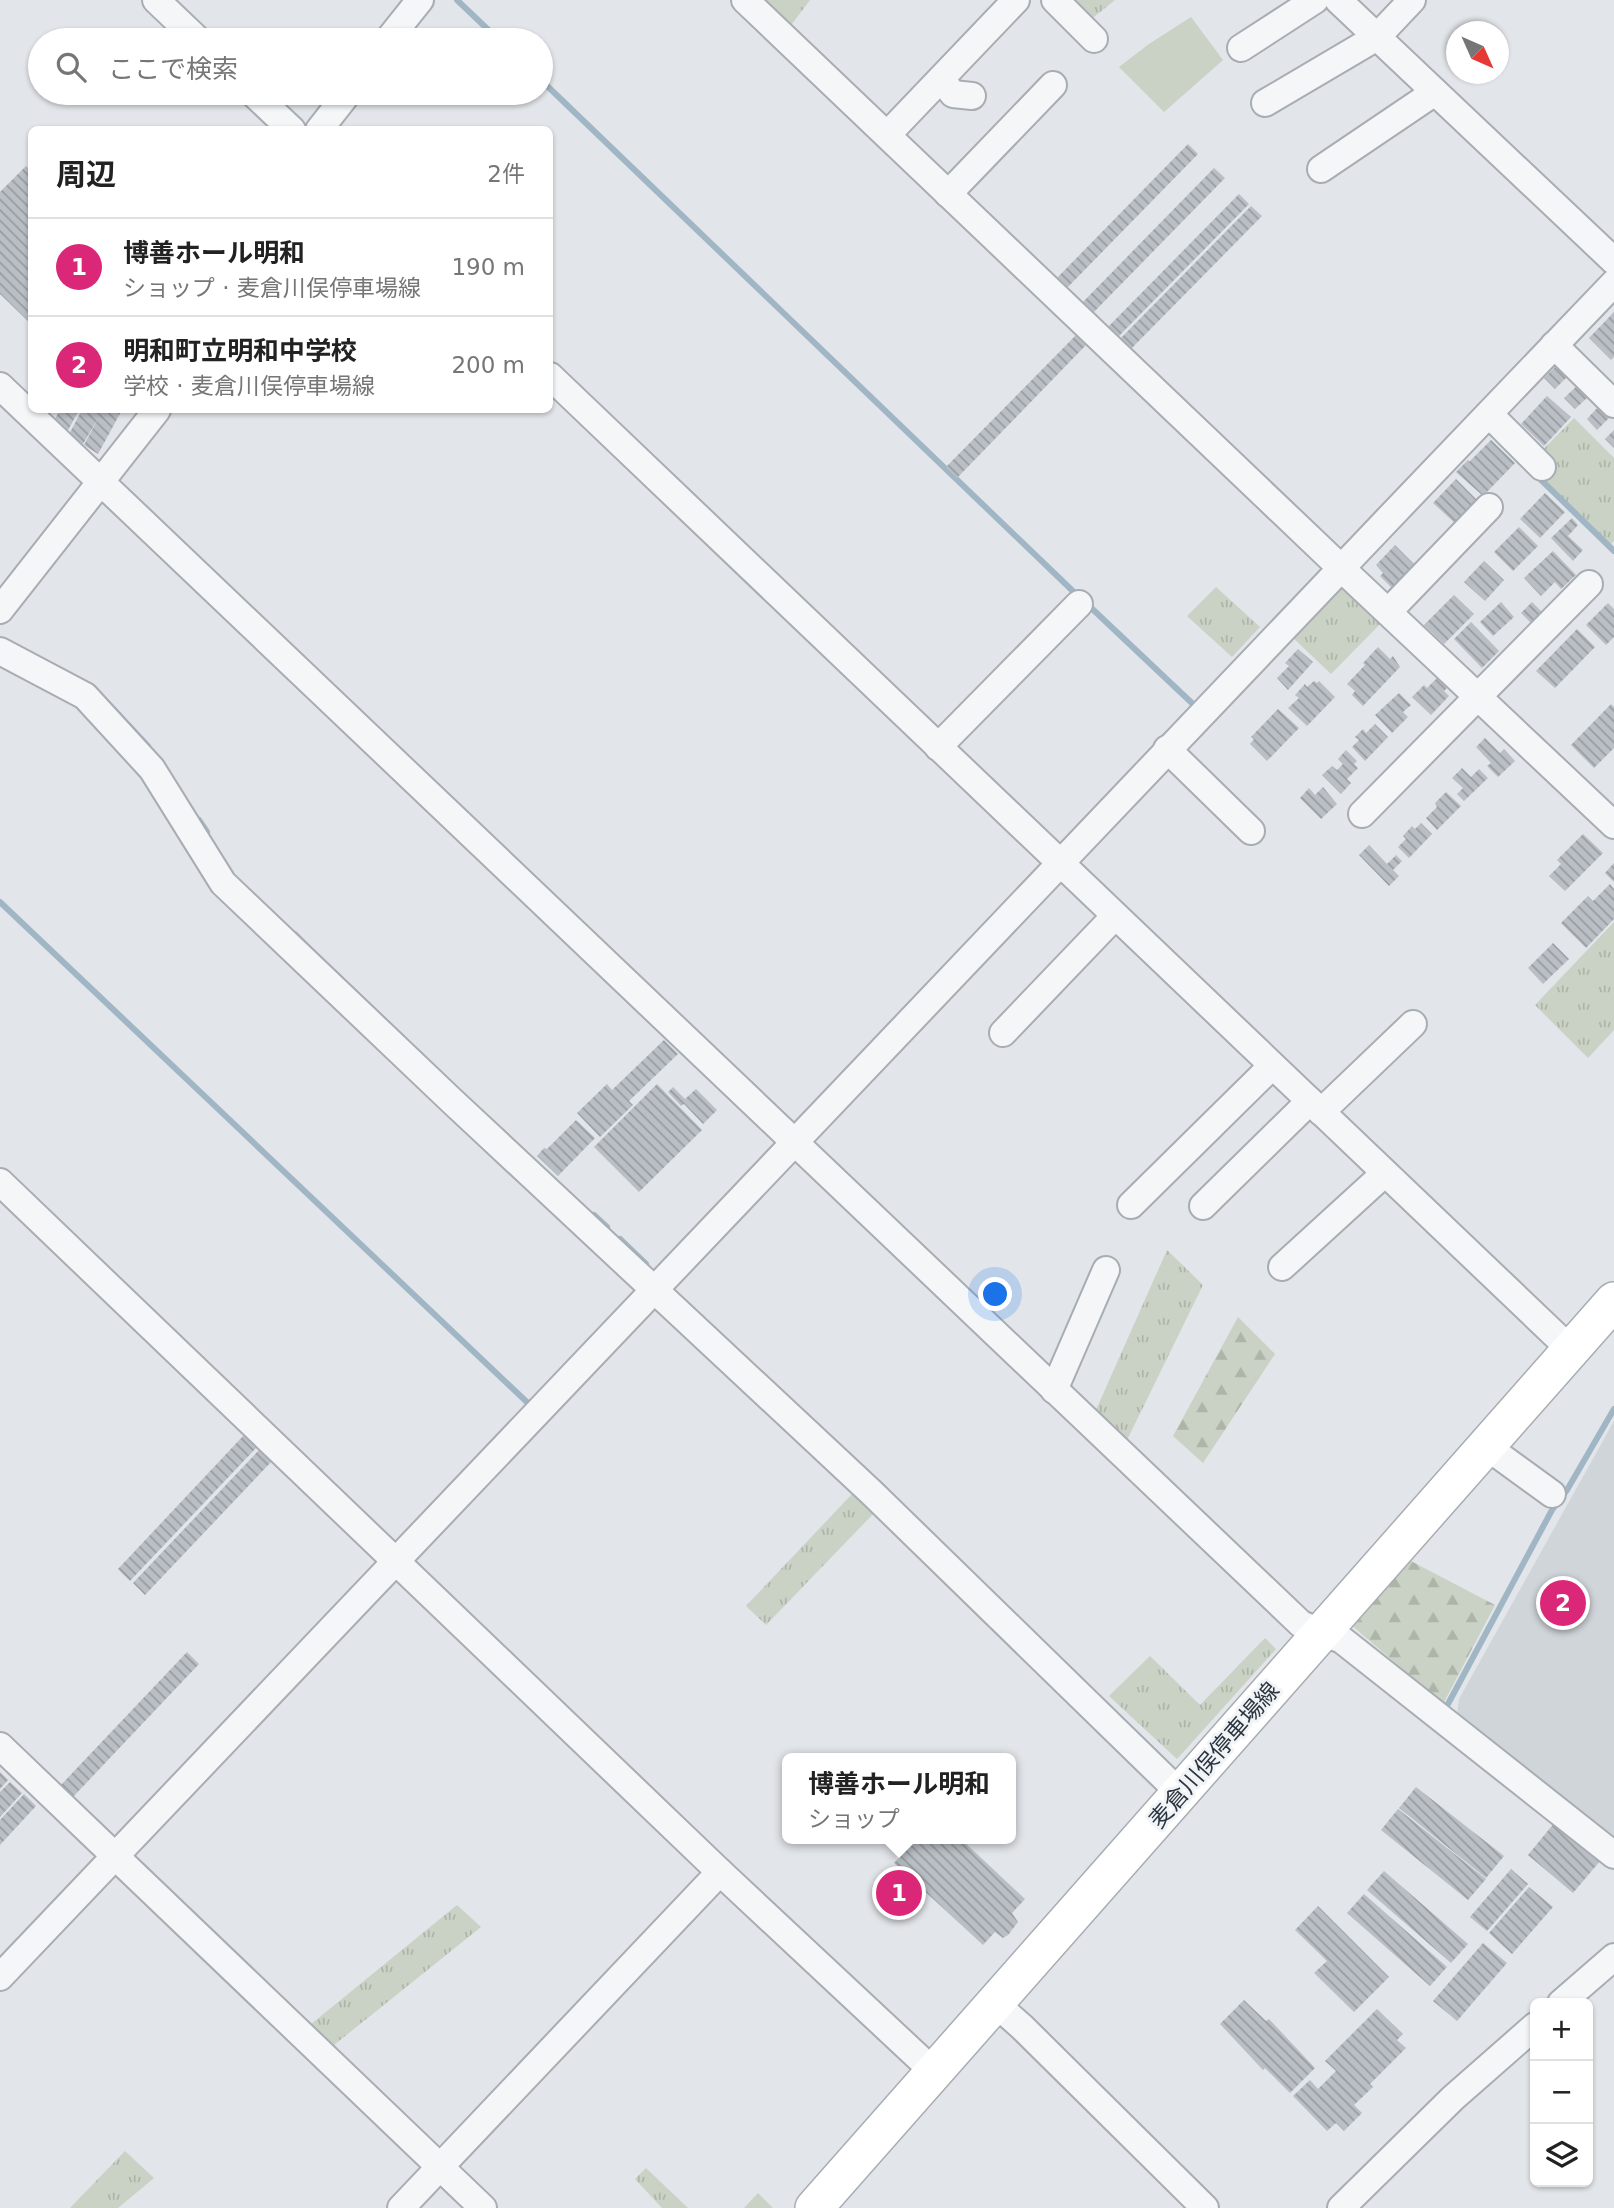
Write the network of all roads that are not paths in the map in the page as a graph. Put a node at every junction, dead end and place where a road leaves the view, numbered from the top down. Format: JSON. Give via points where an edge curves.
{"nodes":[{"id":1,"x":156,"y":0,"type":"edge"},
{"id":2,"x":420,"y":0,"type":"edge"},
{"id":3,"x":745,"y":0,"type":"edge"},
{"id":4,"x":1016,"y":0,"type":"edge"},
{"id":5,"x":1055,"y":0,"type":"edge"},
{"id":6,"x":1315,"y":0,"type":"edge"},
{"id":7,"x":1338,"y":0,"type":"edge"},
{"id":8,"x":1412,"y":0,"type":"edge"},
{"id":9,"x":185,"y":28,"type":"edge"},
{"id":10,"x":398,"y":28,"type":"edge"},
{"id":11,"x":1377,"y":37,"type":"junction"},
{"id":12,"x":1094,"y":39,"type":"dead end"},
{"id":13,"x":1241,"y":48,"type":"dead end"},
{"id":14,"x":941,"y":79,"type":"junction"},
{"id":15,"x":1053,"y":85,"type":"dead end"},
{"id":16,"x":1435,"y":92,"type":"junction"},
{"id":17,"x":972,"y":96,"type":"dead end"},
{"id":18,"x":1265,"y":103,"type":"dead end"},
{"id":19,"x":266,"y":105,"type":"edge"},
{"id":20,"x":339,"y":105,"type":"edge"},
{"id":21,"x":288,"y":126,"type":"edge"},
{"id":22,"x":322,"y":126,"type":"edge"},
{"id":23,"x":887,"y":135,"type":"junction"},
{"id":24,"x":1321,"y":169,"type":"dead end"},
{"id":25,"x":948,"y":194,"type":"junction"},
{"id":26,"x":1614,"y":261,"type":"edge"},
{"id":27,"x":1614,"y":283,"type":"edge"},
{"id":28,"x":1554,"y":345,"type":"junction"},
{"id":29,"x":553,"y":379,"type":"edge"},
{"id":30,"x":0,"y":386,"type":"edge"},
{"id":31,"x":1614,"y":404,"type":"edge"},
{"id":32,"x":155,"y":413,"type":"edge"},
{"id":33,"x":1489,"y":414,"type":"junction"},
{"id":34,"x":1542,"y":467,"type":"dead end"},
{"id":35,"x":100,"y":483,"type":"junction"},
{"id":36,"x":1489,"y":506,"type":"dead end"},
{"id":37,"x":1341,"y":568,"type":"junction"},
{"id":38,"x":1589,"y":584,"type":"dead end"},
{"id":39,"x":1079,"y":604,"type":"dead end"},
{"id":40,"x":0,"y":610,"type":"edge"},
{"id":41,"x":1388,"y":612,"type":"junction"},
{"id":42,"x":0,"y":651,"type":"edge"},
{"id":43,"x":1478,"y":697,"type":"junction"},
{"id":44,"x":938,"y":747,"type":"junction"},
{"id":45,"x":1167,"y":750,"type":"junction"},
{"id":46,"x":1362,"y":814,"type":"dead end"},
{"id":47,"x":1614,"y":825,"type":"edge"},
{"id":48,"x":1251,"y":831,"type":"dead end"},
{"id":49,"x":1059,"y":863,"type":"junction"},
{"id":50,"x":1115,"y":916,"type":"junction"},
{"id":51,"x":1413,"y":1024,"type":"dead end"},
{"id":52,"x":1003,"y":1033,"type":"dead end"},
{"id":53,"x":1272,"y":1066,"type":"junction"},
{"id":54,"x":1315,"y":1107,"type":"junction"},
{"id":55,"x":793,"y":1143,"type":"junction"},
{"id":56,"x":1385,"y":1173,"type":"junction"},
{"id":57,"x":0,"y":1182,"type":"edge"},
{"id":58,"x":1131,"y":1205,"type":"dead end"},
{"id":59,"x":1203,"y":1206,"type":"dead end"},
{"id":60,"x":1282,"y":1268,"type":"dead end"},
{"id":61,"x":1107,"y":1270,"type":"dead end"},
{"id":62,"x":656,"y":1290,"type":"junction"},
{"id":63,"x":1614,"y":1301,"type":"edge"},
{"id":64,"x":1571,"y":1350,"type":"junction"},
{"id":65,"x":1054,"y":1390,"type":"junction"},
{"id":66,"x":1486,"y":1446,"type":"junction"},
{"id":67,"x":1552,"y":1494,"type":"dead end"},
{"id":68,"x":396,"y":1560,"type":"junction"},
{"id":69,"x":1322,"y":1632,"type":"junction"},
{"id":70,"x":0,"y":1746,"type":"edge"},
{"id":71,"x":1180,"y":1793,"type":"junction"},
{"id":72,"x":1614,"y":1855,"type":"edge"},
{"id":73,"x":115,"y":1856,"type":"junction"},
{"id":74,"x":720,"y":1872,"type":"junction"},
{"id":75,"x":1614,"y":1957,"type":"edge"},
{"id":76,"x":0,"y":1977,"type":"edge"},
{"id":77,"x":1567,"y":1998,"type":"edge"},
{"id":78,"x":996,"y":2004,"type":"junction"},
{"id":79,"x":1530,"y":2030,"type":"edge"},
{"id":80,"x":933,"y":2071,"type":"junction"},
{"id":81,"x":440,"y":2167,"type":"junction"},
{"id":82,"x":401,"y":2208,"type":"edge"},
{"id":83,"x":483,"y":2208,"type":"edge"},
{"id":84,"x":814,"y":2208,"type":"edge"},
{"id":85,"x":1205,"y":2208,"type":"edge"},
{"id":86,"x":1341,"y":2208,"type":"edge"}],
"edges":[{"from":1,"to":9,"type":"street"},
{"from":2,"to":10,"type":"street"},
{"from":3,"to":23,"type":"street"},
{"from":4,"to":14,"type":"street"},
{"from":5,"to":12,"type":"street"},
{"from":6,"to":13,"type":"street"},
{"from":7,"to":11,"type":"street"},
{"from":8,"to":11,"type":"street"},
{"from":11,"to":16,"type":"street"},
{"from":11,"to":18,"type":"street"},
{"from":14,"to":17,"type":"street","via":[[953,94]]},
{"from":14,"to":23,"type":"street"},
{"from":15,"to":25,"type":"street"},
{"from":16,"to":24,"type":"street"},
{"from":16,"to":26,"type":"street"},
{"from":19,"to":21,"type":"street"},
{"from":20,"to":22,"type":"street"},
{"from":23,"to":25,"type":"street"},
{"from":25,"to":37,"type":"street"},
{"from":27,"to":28,"type":"street"},
{"from":28,"to":31,"type":"street"},
{"from":28,"to":33,"type":"street"},
{"from":29,"to":44,"type":"street"},
{"from":30,"to":35,"type":"street"},
{"from":32,"to":35,"type":"street"},
{"from":33,"to":34,"type":"street"},
{"from":33,"to":37,"type":"street"},
{"from":35,"to":40,"type":"street"},
{"from":35,"to":55,"type":"street"},
{"from":36,"to":41,"type":"street"},
{"from":37,"to":41,"type":"street"},
{"from":37,"to":45,"type":"street"},
{"from":38,"to":43,"type":"street"},
{"from":39,"to":44,"type":"street"},
{"from":41,"to":43,"type":"street"},
{"from":42,"to":62,"type":"street","via":[[85,696],[152,769],[223,883]]},
{"from":43,"to":46,"type":"street"},
{"from":43,"to":47,"type":"street"},
{"from":44,"to":49,"type":"street"},
{"from":45,"to":48,"type":"street"},
{"from":45,"to":49,"type":"street"},
{"from":49,"to":50,"type":"street"},
{"from":49,"to":55,"type":"street"},
{"from":50,"to":52,"type":"street"},
{"from":50,"to":53,"type":"street"},
{"from":51,"to":54,"type":"street"},
{"from":53,"to":54,"type":"street"},
{"from":53,"to":58,"type":"street"},
{"from":54,"to":56,"type":"street"},
{"from":54,"to":59,"type":"street"},
{"from":55,"to":62,"type":"street"},
{"from":55,"to":65,"type":"street"},
{"from":56,"to":60,"type":"street"},
{"from":56,"to":64,"type":"street"},
{"from":57,"to":68,"type":"street"},
{"from":61,"to":65,"type":"street"},
{"from":62,"to":68,"type":"street"},
{"from":62,"to":71,"type":"street"},
{"from":63,"to":64,"type":"main road","name":"麦倉川俣停車場線"},
{"from":64,"to":66,"type":"main road","name":"麦倉川俣停車場線"},
{"from":65,"to":69,"type":"street","via":[[1301,1624]]},
{"from":66,"to":67,"type":"street"},
{"from":66,"to":69,"type":"main road","name":"麦倉川俣停車場線"},
{"from":68,"to":73,"type":"street"},
{"from":68,"to":74,"type":"street"},
{"from":69,"to":71,"type":"main road","name":"麦倉川俣停車場線"},
{"from":69,"to":72,"type":"street","via":[[1342,1640]]},
{"from":70,"to":73,"type":"street"},
{"from":71,"to":78,"type":"main road","name":"麦倉川俣停車場線"},
{"from":73,"to":76,"type":"street"},
{"from":73,"to":81,"type":"street"},
{"from":74,"to":80,"type":"street"},
{"from":74,"to":81,"type":"street"},
{"from":75,"to":77,"type":"street"},
{"from":78,"to":80,"type":"main road","name":"麦倉川俣停車場線"},
{"from":78,"to":85,"type":"street"},
{"from":79,"to":86,"type":"street"},
{"from":80,"to":84,"type":"main road","name":"麦倉川俣停車場線"},
{"from":81,"to":82,"type":"street"},
{"from":81,"to":83,"type":"street"}]}
